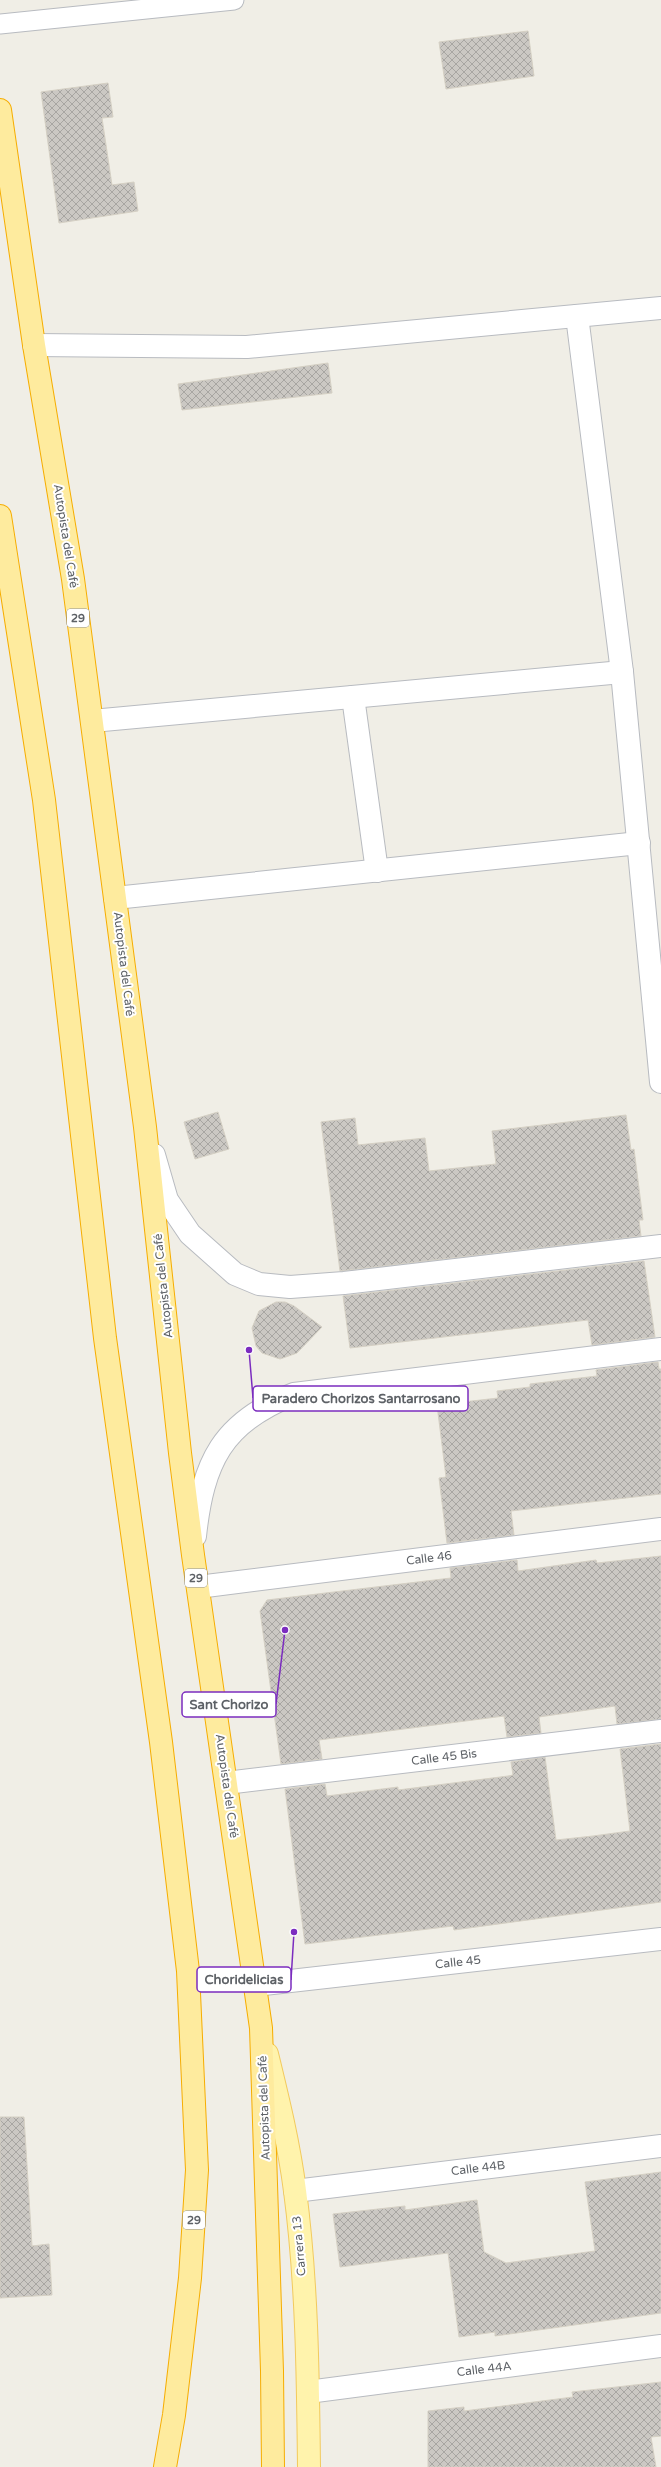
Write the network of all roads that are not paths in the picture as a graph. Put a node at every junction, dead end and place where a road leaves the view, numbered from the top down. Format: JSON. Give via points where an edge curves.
{"nodes":[{"id":1,"x":234,"y":0,"type":"edge"},
{"id":2,"x":0,"y":24,"type":"edge"},
{"id":3,"x":0,"y":110,"type":"edge"},
{"id":4,"x":661,"y":308,"type":"edge"},
{"id":5,"x":576,"y":316,"type":"junction"},
{"id":6,"x":34,"y":345,"type":"junction"},
{"id":7,"x":0,"y":516,"type":"edge"},
{"id":8,"x":622,"y":672,"type":"junction"},
{"id":9,"x":353,"y":697,"type":"junction"},
{"id":10,"x":92,"y":721,"type":"junction"},
{"id":11,"x":639,"y":843,"type":"junction"},
{"id":12,"x":377,"y":871,"type":"junction"},
{"id":13,"x":115,"y":898,"type":"junction"},
{"id":14,"x":661,"y":1082,"type":"edge"},
{"id":15,"x":145,"y":1127,"type":"junction"},
{"id":16,"x":661,"y":1246,"type":"edge"},
{"id":17,"x":661,"y":1349,"type":"edge"},
{"id":18,"x":661,"y":1529,"type":"edge"},
{"id":19,"x":193,"y":1555,"type":"junction"},
{"id":20,"x":198,"y":1587,"type":"junction"},
{"id":21,"x":661,"y":1731,"type":"edge"},
{"id":22,"x":226,"y":1783,"type":"junction"},
{"id":23,"x":661,"y":1939,"type":"edge"},
{"id":24,"x":255,"y":1985,"type":"junction"},
{"id":25,"x":261,"y":2028,"type":"junction"},
{"id":26,"x":661,"y":2146,"type":"edge"},
{"id":27,"x":295,"y":2191,"type":"junction"},
{"id":28,"x":661,"y":2346,"type":"edge"},
{"id":29,"x":308,"y":2392,"type":"junction"},
{"id":30,"x":165,"y":2467,"type":"edge"},
{"id":31,"x":273,"y":2467,"type":"edge"},
{"id":32,"x":309,"y":2467,"type":"edge"}],
"edges":[{"from":1,"to":2,"type":"lane"},
{"from":3,"to":6,"type":"highway","name":"Autopista del Café","number":"29"},
{"from":4,"to":5,"type":"street"},
{"from":5,"to":6,"type":"street","via":[[248,347]]},
{"from":5,"to":8,"type":"street"},
{"from":6,"to":10,"type":"highway","name":"Autopista del Café","number":"29","via":[[73,578]]},
{"from":7,"to":30,"type":"highway","number":"29","via":[[44,800],[105,1338],[164,1765],[188,1971],[197,2170],[190,2278]]},
{"from":8,"to":9,"type":"street"},
{"from":8,"to":11,"type":"street"},
{"from":9,"to":10,"type":"street"},
{"from":9,"to":12,"type":"street"},
{"from":10,"to":13,"type":"highway","name":"Autopista del Café","number":"29"},
{"from":11,"to":12,"type":"street"},
{"from":11,"to":14,"type":"street"},
{"from":12,"to":13,"type":"street"},
{"from":13,"to":15,"type":"highway","name":"Autopista del Café","number":"29"},
{"from":15,"to":16,"type":"street","via":[[167,1200],[190,1234],[235,1274],[259,1284],[290,1287],[344,1283]]},
{"from":15,"to":19,"type":"highway","name":"Autopista del Café","number":"29"},
{"from":17,"to":19,"type":"street","via":[[294,1394],[267,1404],[246,1418],[227,1436],[210,1466],[198,1504]]},
{"from":18,"to":20,"type":"street","name":"Calle 46"},
{"from":19,"to":20,"type":"highway","name":"Autopista del Café","number":"29"},
{"from":20,"to":22,"type":"highway","name":"Autopista del Café","number":"29"},
{"from":21,"to":22,"type":"street","name":"Calle 45 Bis"},
{"from":22,"to":24,"type":"highway","name":"Autopista del Café","number":"29"},
{"from":23,"to":24,"type":"street","name":"Calle 45"},
{"from":24,"to":25,"type":"highway","name":"Autopista del Café","number":"29"},
{"from":25,"to":27,"type":"main road","name":"Carrera 13","via":[[282,2116]]},
{"from":25,"to":31,"type":"highway","name":"Autopista del Café","number":"29","via":[[272,2356]]},
{"from":26,"to":27,"type":"street","name":"Calle 44B"},
{"from":27,"to":29,"type":"main road","name":"Carrera 13"},
{"from":28,"to":29,"type":"street","name":"Calle 44A"},
{"from":29,"to":32,"type":"main road","name":"Carrera 13"}]}
